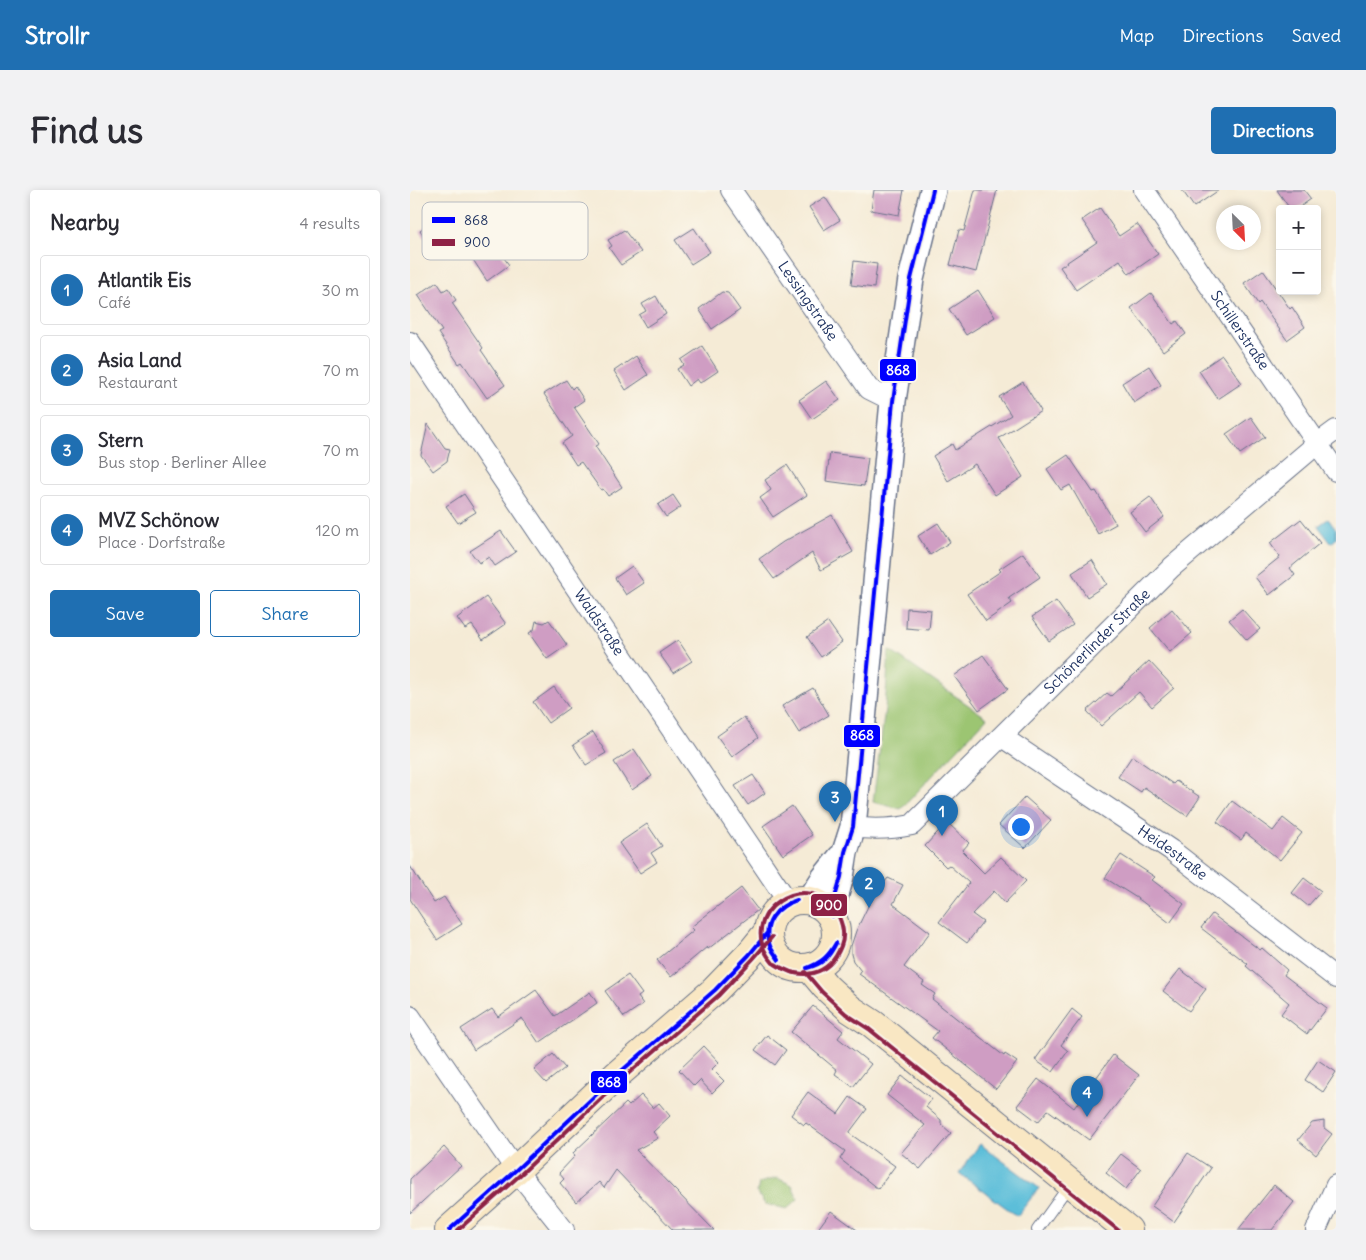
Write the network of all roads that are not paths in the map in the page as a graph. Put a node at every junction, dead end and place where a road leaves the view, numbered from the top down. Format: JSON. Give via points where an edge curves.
{"nodes":[{"id":1,"x":731,"y":190,"type":"edge"},
{"id":2,"x":933,"y":190,"type":"edge"},
{"id":3,"x":1144,"y":190,"type":"edge"},
{"id":4,"x":410,"y":342,"type":"edge"},
{"id":5,"x":894,"y":401,"type":"junction"},
{"id":6,"x":1336,"y":430,"type":"edge"},
{"id":7,"x":1317,"y":444,"type":"junction"},
{"id":8,"x":1336,"y":471,"type":"edge"},
{"id":9,"x":1002,"y":737,"type":"junction"},
{"id":10,"x":853,"y":826,"type":"junction"},
{"id":11,"x":810,"y":906,"type":"junction"},
{"id":12,"x":767,"y":933,"type":"junction"},
{"id":13,"x":832,"y":951,"type":"junction"},
{"id":14,"x":798,"y":966,"type":"junction"},
{"id":15,"x":1336,"y":978,"type":"edge"},
{"id":16,"x":715,"y":990,"type":"junction"},
{"id":17,"x":410,"y":1016,"type":"edge"},
{"id":18,"x":873,"y":1024,"type":"junction"},
{"id":19,"x":516,"y":1170,"type":"junction"},
{"id":20,"x":1071,"y":1183,"type":"junction"},
{"id":21,"x":1336,"y":1185,"type":"edge"},
{"id":22,"x":449,"y":1230,"type":"edge"},
{"id":23,"x":564,"y":1230,"type":"edge"},
{"id":24,"x":1037,"y":1230,"type":"edge"},
{"id":25,"x":1128,"y":1230,"type":"edge"},
{"id":26,"x":1316,"y":1230,"type":"edge"}],
"edges":[{"from":1,"to":5,"type":"street","name":"Lessingstraße","via":[[869,389]]},
{"from":2,"to":5,"type":"street","via":[[911,279]]},
{"from":3,"to":7,"type":"street","name":"Schillerstraße"},
{"from":4,"to":11,"type":"street","name":"Waldstraße"},
{"from":5,"to":10,"type":"street"},
{"from":6,"to":7,"type":"street","name":"Schönerlinder Straße"},
{"from":7,"to":8,"type":"street","name":"Schillerstraße"},
{"from":7,"to":9,"type":"street","name":"Schönerlinder Straße","via":[[1172,567]]},
{"from":9,"to":10,"type":"street","name":"Schönerlinder Straße","via":[[912,825],[893,829]]},
{"from":9,"to":15,"type":"street","name":"Heidestraße","via":[[1171,850]]},
{"from":10,"to":11,"type":"street","via":[[833,904]]},
{"from":11,"to":12,"type":"main road","via":[[781,907],[769,923]]},
{"from":11,"to":13,"type":"main road","via":[[836,924],[836,942]]},
{"from":12,"to":14,"type":"main road","via":[[768,942],[778,959]]},
{"from":12,"to":16,"type":"main road"},
{"from":13,"to":14,"type":"main road","via":[[819,964]]},
{"from":13,"to":18,"type":"main road","via":[[840,977]]},
{"from":14,"to":16,"type":"main road","via":[[766,964]]},
{"from":14,"to":18,"type":"main road"},
{"from":16,"to":19,"type":"main road","via":[[618,1074]]},
{"from":17,"to":19,"type":"street"},
{"from":18,"to":20,"type":"main road"},
{"from":19,"to":22,"type":"main road"},
{"from":19,"to":23,"type":"street"},
{"from":20,"to":24,"type":"lane"},
{"from":20,"to":25,"type":"main road"},
{"from":21,"to":26,"type":"street"}]}
